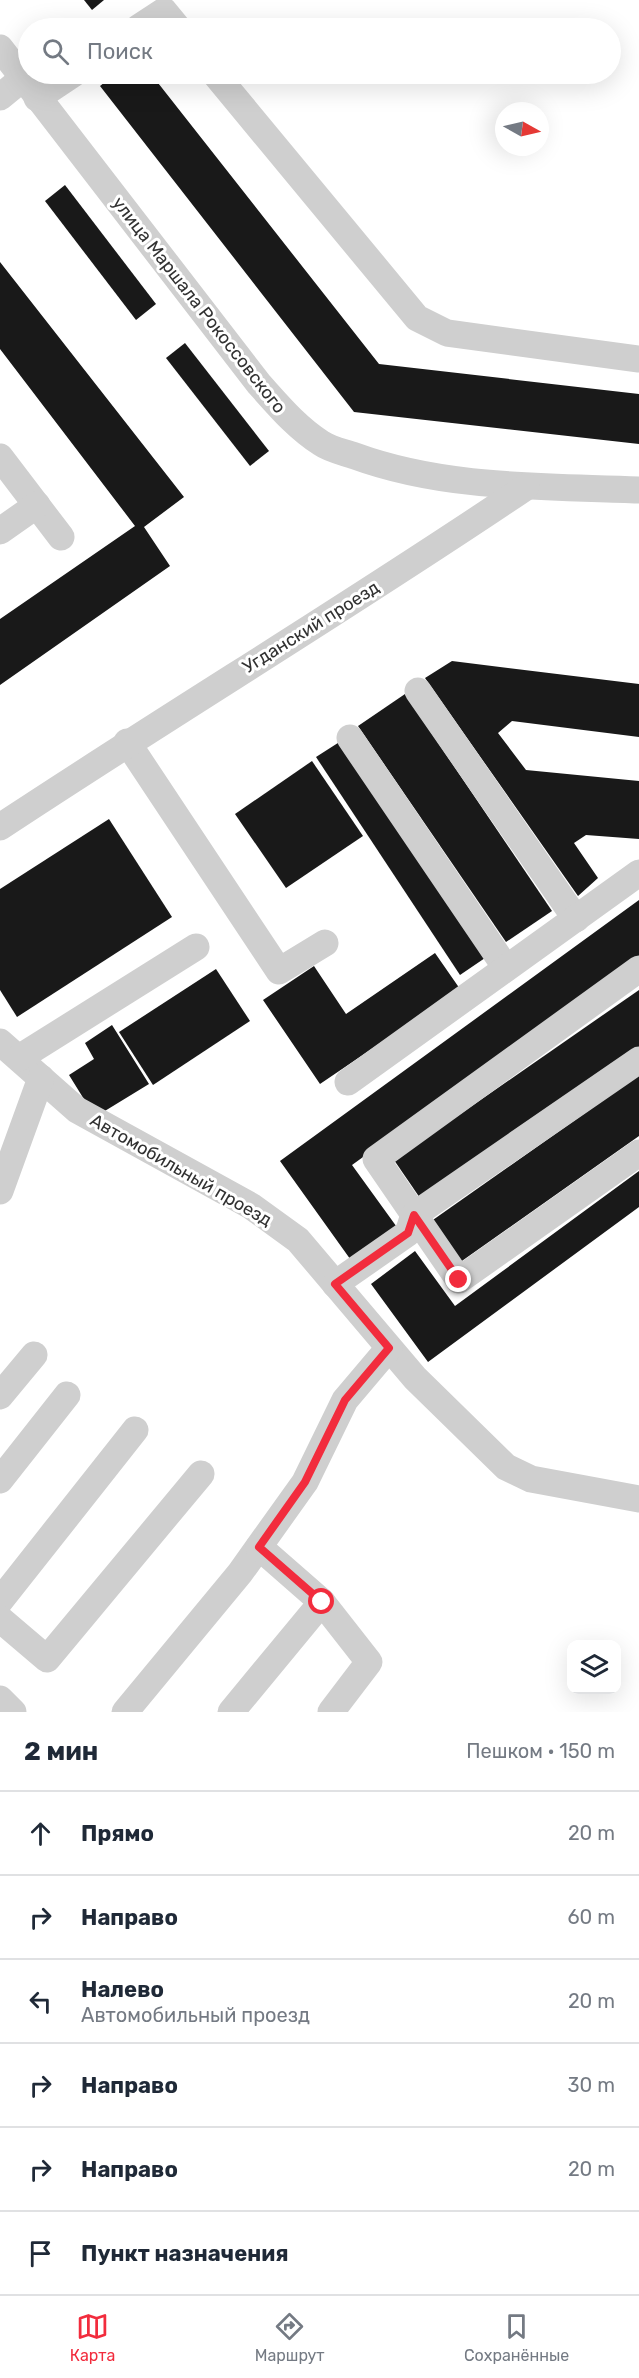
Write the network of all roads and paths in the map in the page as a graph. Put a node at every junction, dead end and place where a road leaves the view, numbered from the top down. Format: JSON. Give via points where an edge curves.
{"nodes":[{"id":1,"x":0,"y":48,"type":"edge"},
{"id":2,"x":18,"y":73,"type":"edge"},
{"id":3,"x":26,"y":84,"type":"edge"},
{"id":4,"x":42,"y":84,"type":"edge"},
{"id":5,"x":223,"y":84,"type":"edge"},
{"id":6,"x":29,"y":88,"type":"junction"},
{"id":7,"x":0,"y":97,"type":"edge"},
{"id":8,"x":639,"y":359,"type":"edge"},
{"id":9,"x":0,"y":457,"type":"edge"},
{"id":10,"x":526,"y":487,"type":"junction"},
{"id":11,"x":639,"y":490,"type":"edge"},
{"id":12,"x":37,"y":505,"type":"junction"},
{"id":13,"x":0,"y":531,"type":"edge"},
{"id":14,"x":62,"y":537,"type":"dead end"},
{"id":15,"x":418,"y":691,"type":"dead end"},
{"id":16,"x":350,"y":738,"type":"dead end"},
{"id":17,"x":127,"y":742,"type":"junction"},
{"id":18,"x":0,"y":827,"type":"edge"},
{"id":19,"x":639,"y":873,"type":"edge"},
{"id":20,"x":576,"y":919,"type":"junction"},
{"id":21,"x":325,"y":943,"type":"dead end"},
{"id":22,"x":196,"y":947,"type":"dead end"},
{"id":23,"x":506,"y":968,"type":"junction"},
{"id":24,"x":639,"y":969,"type":"edge"},
{"id":25,"x":9,"y":1050,"type":"edge"},
{"id":26,"x":639,"y":1059,"type":"edge"},
{"id":27,"x":41,"y":1078,"type":"junction"},
{"id":28,"x":348,"y":1082,"type":"dead end"},
{"id":29,"x":639,"y":1153,"type":"edge"},
{"id":30,"x":0,"y":1191,"type":"edge"},
{"id":31,"x":414,"y":1215,"type":"junction"},
{"id":32,"x":335,"y":1284,"type":"junction"},
{"id":33,"x":389,"y":1348,"type":"junction"},
{"id":34,"x":34,"y":1355,"type":"dead end"},
{"id":35,"x":67,"y":1395,"type":"dead end"},
{"id":36,"x":0,"y":1396,"type":"edge"},
{"id":37,"x":135,"y":1430,"type":"dead end"},
{"id":38,"x":201,"y":1474,"type":"dead end"},
{"id":39,"x":0,"y":1480,"type":"edge"},
{"id":40,"x":639,"y":1499,"type":"edge"},
{"id":41,"x":259,"y":1547,"type":"junction"},
{"id":42,"x":0,"y":1601,"type":"edge"},
{"id":43,"x":322,"y":1602,"type":"junction"},
{"id":44,"x":0,"y":1619,"type":"edge"},
{"id":45,"x":0,"y":1699,"type":"edge"},
{"id":46,"x":13,"y":1712,"type":"edge"},
{"id":47,"x":125,"y":1712,"type":"edge"},
{"id":48,"x":231,"y":1712,"type":"edge"},
{"id":49,"x":331,"y":1712,"type":"edge"}],
"edges":[{"from":1,"to":2,"type":"street","name":"улица Маршала Рокоссовского"},
{"from":3,"to":6,"type":"street","name":"улица Маршала Рокоссовского"},
{"from":4,"to":6,"type":"street"},
{"from":5,"to":8,"type":"street","via":[[417,318],[447,333]]},
{"from":6,"to":7,"type":"street"},
{"from":6,"to":10,"type":"street","name":"улица Маршала Рокоссовского","via":[[259,384],[288,417],[322,445],[415,472]]},
{"from":9,"to":12,"type":"street"},
{"from":10,"to":11,"type":"street"},
{"from":10,"to":17,"type":"street","name":"Угданский проезд"},
{"from":12,"to":13,"type":"street"},
{"from":12,"to":14,"type":"street"},
{"from":15,"to":20,"type":"street"},
{"from":16,"to":23,"type":"street"},
{"from":17,"to":18,"type":"street","name":"Угданский проезд"},
{"from":17,"to":21,"type":"street","via":[[279,971]]},
{"from":19,"to":20,"type":"street"},
{"from":20,"to":23,"type":"street"},
{"from":22,"to":25,"type":"street"},
{"from":23,"to":28,"type":"street"},
{"from":24,"to":31,"type":"street","via":[[376,1159]]},
{"from":25,"to":27,"type":"street","name":"Автомобильный проезд"},
{"from":26,"to":31,"type":"street"},
{"from":27,"to":30,"type":"street"},
{"from":27,"to":32,"type":"street","name":"Автомобильный проезд","via":[[77,1110],[251,1206],[298,1240]]},
{"from":29,"to":31,"type":"street","via":[[459,1280]]},
{"from":31,"to":32,"type":"street","via":[[408,1233]]},
{"from":32,"to":33,"type":"street","name":"Автомобильный проезд"},
{"from":33,"to":40,"type":"street","name":"Автомобильный проезд","via":[[506,1467],[531,1479]]},
{"from":33,"to":41,"type":"street","via":[[345,1400],[305,1482]]},
{"from":34,"to":36,"type":"street"},
{"from":35,"to":39,"type":"street"},
{"from":37,"to":42,"type":"street"},
{"from":38,"to":44,"type":"street","via":[[47,1659]]},
{"from":41,"to":43,"type":"street"},
{"from":41,"to":47,"type":"street"},
{"from":43,"to":48,"type":"street"},
{"from":43,"to":49,"type":"street","via":[[369,1662]]},
{"from":45,"to":46,"type":"street"}]}
